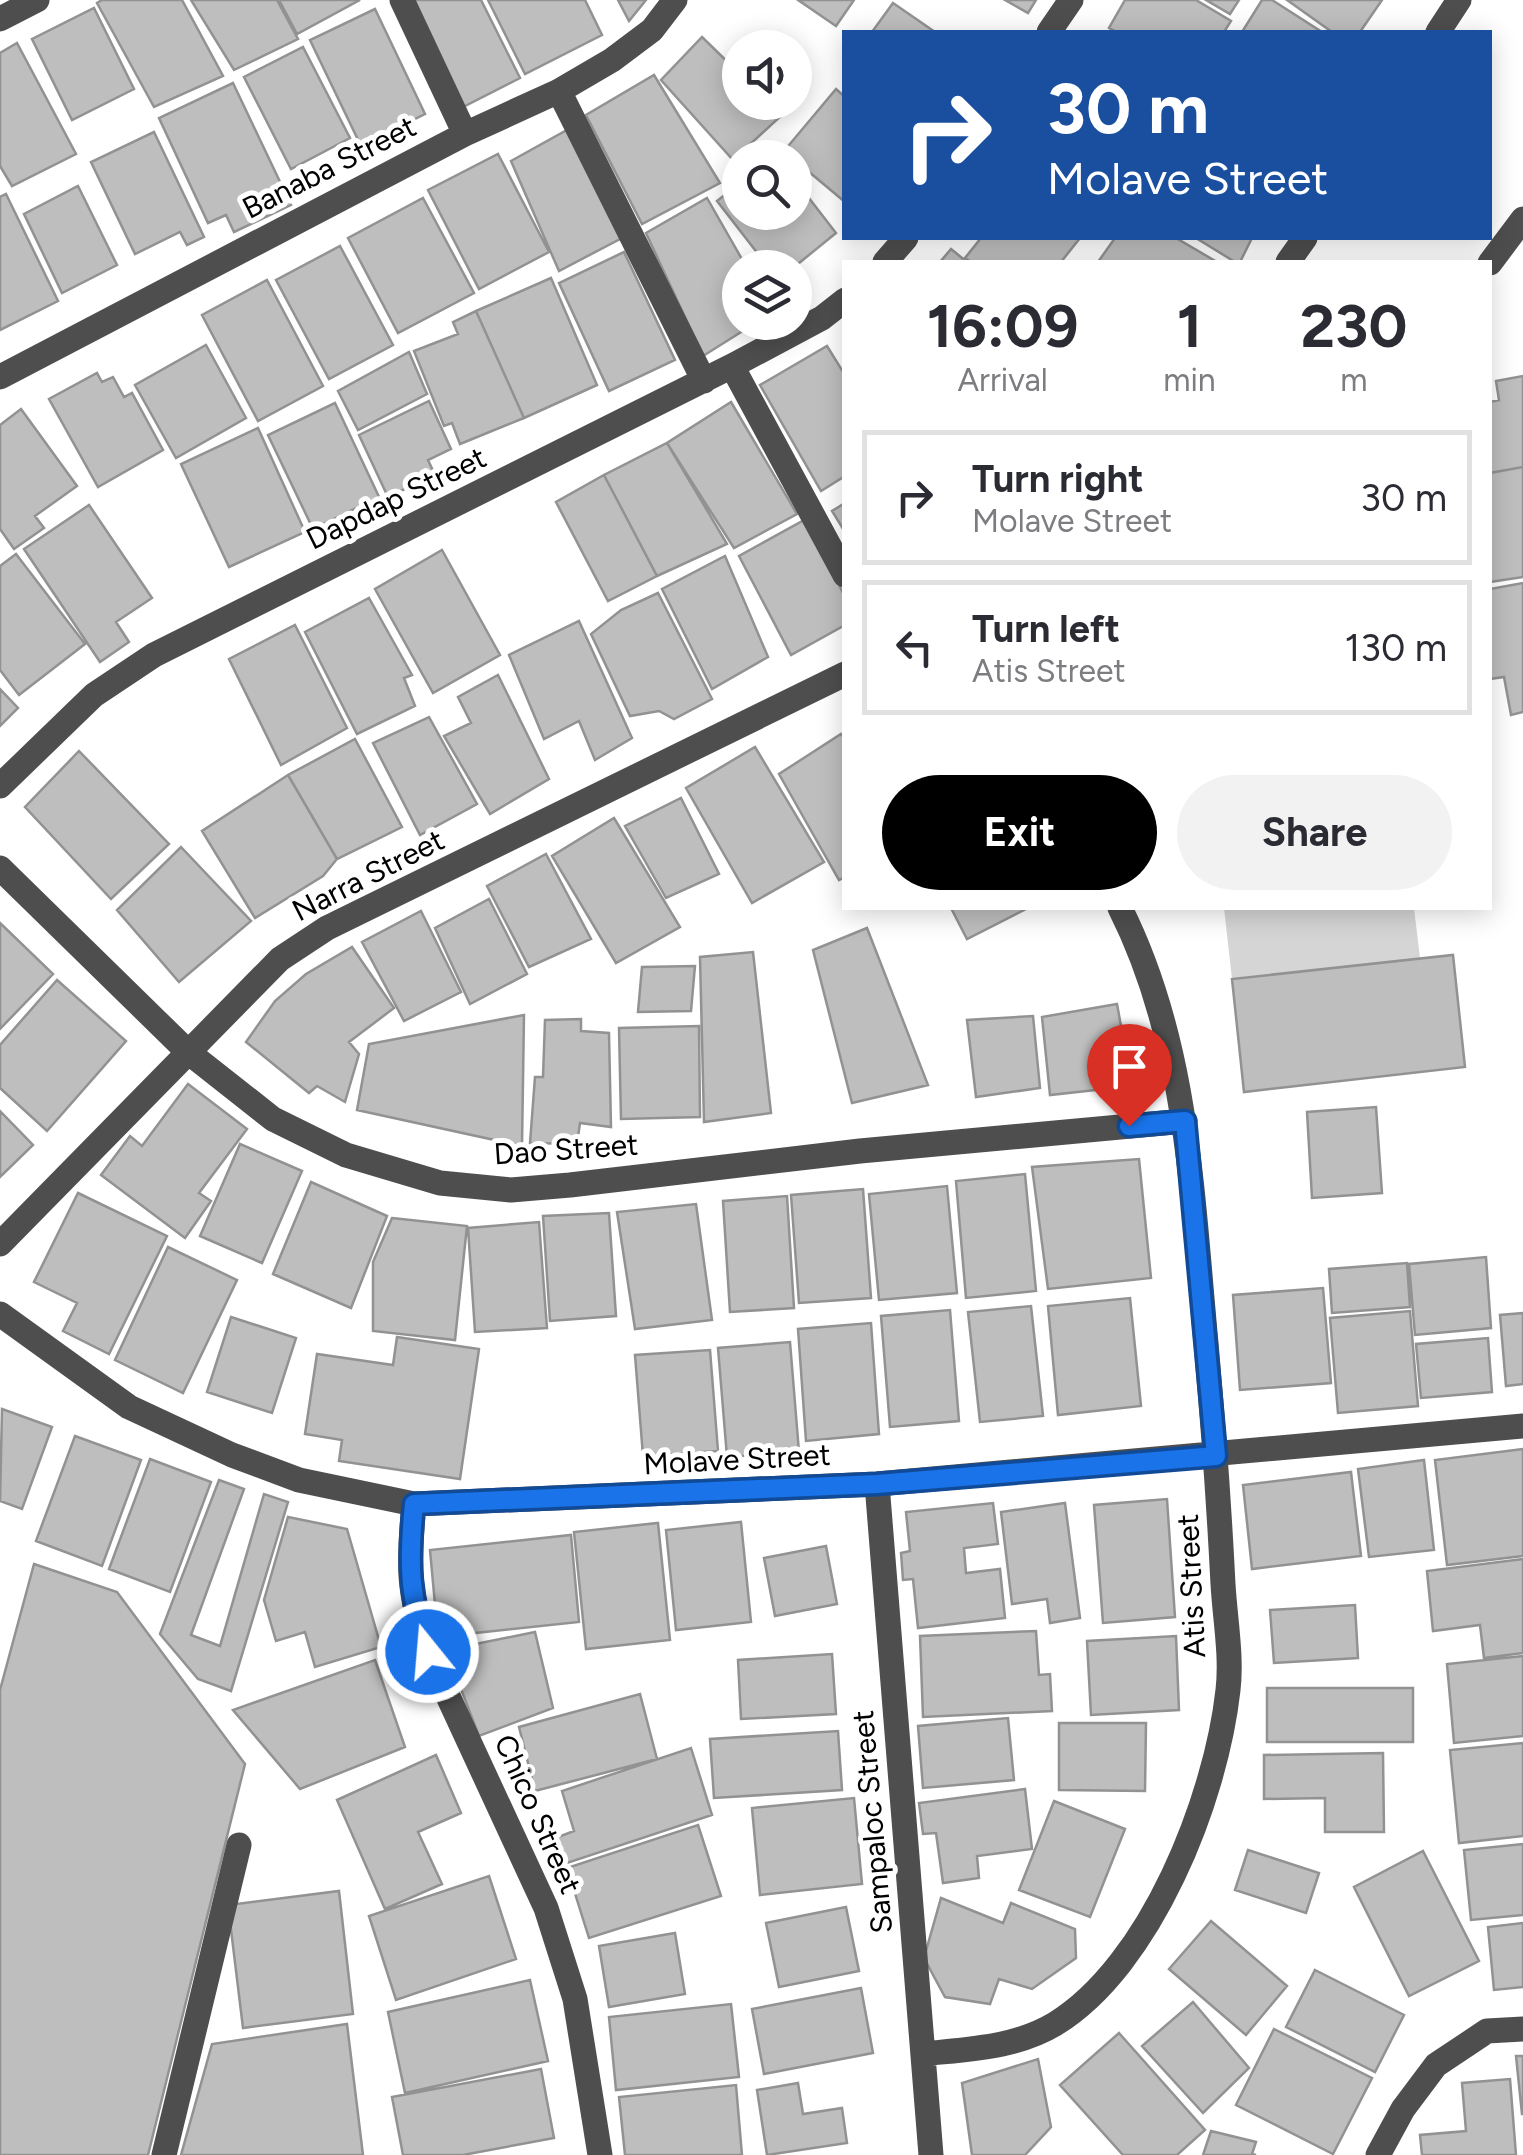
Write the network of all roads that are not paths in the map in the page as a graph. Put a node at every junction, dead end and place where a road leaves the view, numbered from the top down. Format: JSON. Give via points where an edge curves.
{"nodes":[{"id":1,"x":37,"y":0,"type":"edge"},
{"id":2,"x":402,"y":0,"type":"edge"},
{"id":3,"x":675,"y":0,"type":"edge"},
{"id":4,"x":1072,"y":0,"type":"edge"},
{"id":5,"x":1459,"y":0,"type":"edge"},
{"id":6,"x":0,"y":19,"type":"edge"},
{"id":7,"x":1050,"y":30,"type":"edge"},
{"id":8,"x":1439,"y":30,"type":"edge"},
{"id":9,"x":558,"y":91,"type":"junction"},
{"id":10,"x":465,"y":134,"type":"junction"},
{"id":11,"x":1523,"y":219,"type":"edge"},
{"id":12,"x":904,"y":240,"type":"edge"},
{"id":13,"x":887,"y":260,"type":"edge"},
{"id":14,"x":1492,"y":260,"type":"edge"},
{"id":15,"x":842,"y":302,"type":"edge"},
{"id":16,"x":732,"y":366,"type":"junction"},
{"id":17,"x":0,"y":377,"type":"edge"},
{"id":18,"x":704,"y":381,"type":"junction"},
{"id":19,"x":842,"y":569,"type":"edge"},
{"id":20,"x":842,"y":675,"type":"edge"},
{"id":21,"x":0,"y":786,"type":"edge"},
{"id":22,"x":0,"y":868,"type":"edge"},
{"id":23,"x":1121,"y":910,"type":"edge"},
{"id":24,"x":188,"y":1052,"type":"junction"},
{"id":25,"x":1185,"y":1121,"type":"junction"},
{"id":26,"x":0,"y":1244,"type":"edge"},
{"id":27,"x":0,"y":1314,"type":"edge"},
{"id":28,"x":1523,"y":1426,"type":"edge"},
{"id":29,"x":1216,"y":1456,"type":"junction"},
{"id":30,"x":877,"y":1484,"type":"junction"},
{"id":31,"x":414,"y":1504,"type":"junction"},
{"id":32,"x":239,"y":1845,"type":"dead end"},
{"id":33,"x":1523,"y":2028,"type":"edge"},
{"id":34,"x":923,"y":2054,"type":"junction"},
{"id":35,"x":164,"y":2155,"type":"edge"},
{"id":36,"x":600,"y":2155,"type":"edge"},
{"id":37,"x":930,"y":2155,"type":"edge"},
{"id":38,"x":1378,"y":2155,"type":"edge"}],
"edges":[{"from":1,"to":6,"type":"street"},
{"from":2,"to":10,"type":"street"},
{"from":3,"to":9,"type":"street","name":"Banaba Street","via":[[652,30]]},
{"from":4,"to":7,"type":"street"},
{"from":5,"to":8,"type":"street"},
{"from":9,"to":10,"type":"street","name":"Banaba Street"},
{"from":9,"to":18,"type":"street"},
{"from":10,"to":17,"type":"street","name":"Banaba Street"},
{"from":11,"to":14,"type":"street"},
{"from":12,"to":13,"type":"street"},
{"from":15,"to":16,"type":"street","name":"Dapdap Street"},
{"from":16,"to":18,"type":"street","name":"Dapdap Street"},
{"from":16,"to":19,"type":"street"},
{"from":18,"to":21,"type":"street","name":"Dapdap Street","via":[[154,655],[94,695]]},
{"from":20,"to":24,"type":"street","name":"Narra Street","via":[[328,928],[280,960]]},
{"from":22,"to":24,"type":"street","name":"Dao Street"},
{"from":23,"to":25,"type":"street","name":"Atis Street","via":[[1150,977]]},
{"from":24,"to":25,"type":"street","name":"Dao Street","via":[[272,1119],[346,1156],[482,1188],[570,1185]]},
{"from":24,"to":26,"type":"street","name":"Narra Street"},
{"from":25,"to":29,"type":"street","name":"Atis Street"},
{"from":27,"to":31,"type":"street","name":"Molave Street","via":[[128,1407],[232,1455],[299,1480]]},
{"from":28,"to":29,"type":"street","name":"Molave Street"},
{"from":29,"to":30,"type":"street","name":"Molave Street"},
{"from":29,"to":34,"type":"street","name":"Atis Street","via":[[1229,1686],[1220,1742],[1178,1868],[1108,1980],[1055,2024],[1008,2044]]},
{"from":30,"to":31,"type":"street","name":"Molave Street"},
{"from":30,"to":34,"type":"street","name":"Sampaloc Street"},
{"from":31,"to":36,"type":"street","name":"Chico Street","via":[[408,1565],[414,1608],[546,1908],[575,1998]]},
{"from":32,"to":35,"type":"street"},
{"from":33,"to":38,"type":"street","via":[[1488,2032],[1436,2065]]},
{"from":34,"to":37,"type":"street","name":"Sampaloc Street"}]}
